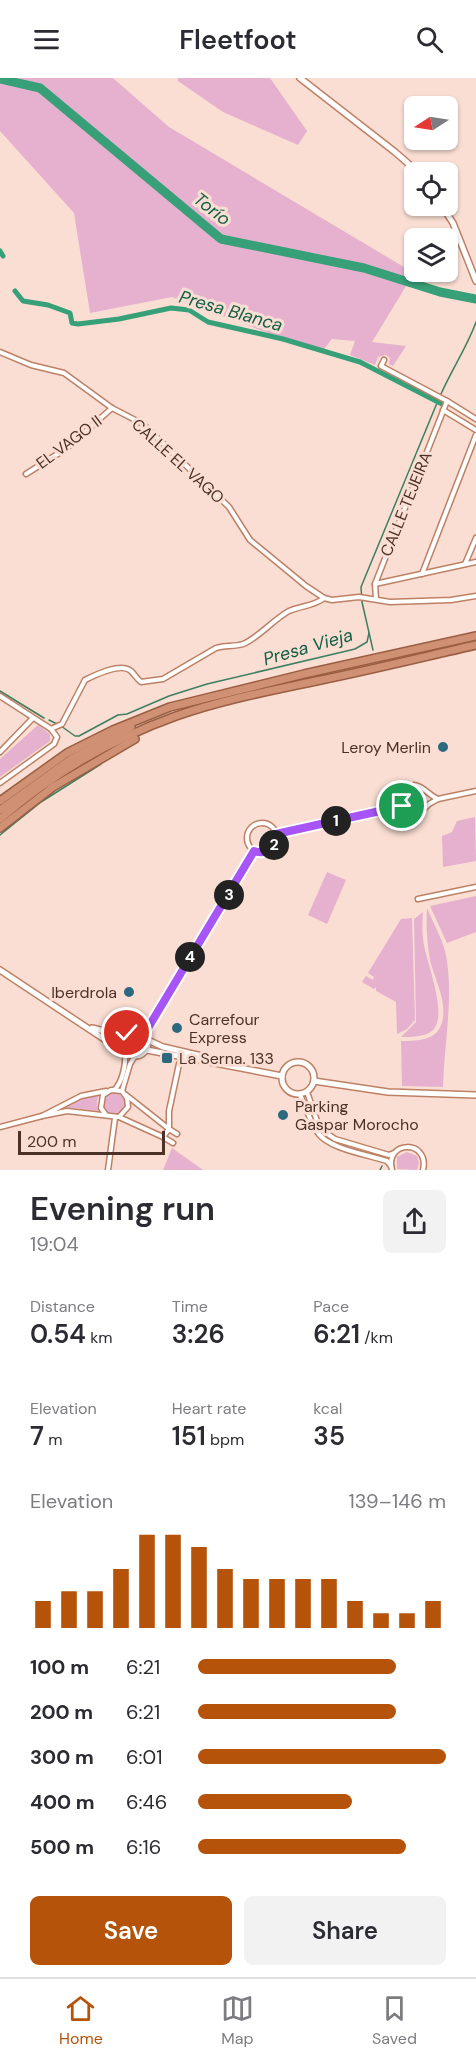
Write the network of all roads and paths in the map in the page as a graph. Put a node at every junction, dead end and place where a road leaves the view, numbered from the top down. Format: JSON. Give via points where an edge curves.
{"nodes":[{"id":1,"x":300,"y":78,"type":"edge"},
{"id":2,"x":406,"y":162,"type":"edge"},
{"id":3,"x":448,"y":216,"type":"edge"},
{"id":4,"x":476,"y":281,"type":"edge"},
{"id":5,"x":0,"y":352,"type":"edge"},
{"id":6,"x":384,"y":360,"type":"dead end"},
{"id":7,"x":447,"y":401,"type":"junction"},
{"id":8,"x":112,"y":408,"type":"junction"},
{"id":9,"x":443,"y":410,"type":"junction"},
{"id":10,"x":476,"y":419,"type":"edge"},
{"id":11,"x":476,"y":433,"type":"edge"},
{"id":12,"x":26,"y":474,"type":"dead end"},
{"id":13,"x":476,"y":538,"type":"edge"},
{"id":14,"x":476,"y":562,"type":"edge"},
{"id":15,"x":465,"y":565,"type":"junction"},
{"id":16,"x":422,"y":574,"type":"junction"},
{"id":17,"x":375,"y":584,"type":"junction"},
{"id":18,"x":476,"y":596,"type":"edge"},
{"id":19,"x":324,"y":598,"type":"junction"},
{"id":20,"x":376,"y":599,"type":"junction"},
{"id":21,"x":476,"y":636,"type":"edge"},
{"id":22,"x":476,"y":645,"type":"edge"},
{"id":23,"x":0,"y":696,"type":"edge"},
{"id":24,"x":237,"y":698,"type":"junction"},
{"id":25,"x":203,"y":699,"type":"junction"},
{"id":26,"x":33,"y":718,"type":"junction"},
{"id":27,"x":51,"y":729,"type":"junction"},
{"id":28,"x":0,"y":752,"type":"edge"},
{"id":29,"x":0,"y":783,"type":"edge"},
{"id":30,"x":476,"y":791,"type":"edge"},
{"id":31,"x":428,"y":795,"type":"junction"},
{"id":32,"x":438,"y":799,"type":"junction"},
{"id":33,"x":0,"y":801,"type":"edge"},
{"id":34,"x":401,"y":801,"type":"junction"},
{"id":35,"x":429,"y":804,"type":"junction"},
{"id":36,"x":396,"y":807,"type":"junction"},
{"id":37,"x":404,"y":809,"type":"junction"},
{"id":38,"x":0,"y":810,"type":"edge"},
{"id":39,"x":0,"y":819,"type":"edge"},
{"id":40,"x":0,"y":828,"type":"edge"},
{"id":41,"x":276,"y":834,"type":"junction"},
{"id":42,"x":254,"y":851,"type":"junction"},
{"id":43,"x":476,"y":887,"type":"edge"},
{"id":44,"x":418,"y":899,"type":"dead end"},
{"id":45,"x":0,"y":970,"type":"edge"},
{"id":46,"x":85,"y":1026,"type":"junction"},
{"id":47,"x":144,"y":1033,"type":"junction"},
{"id":48,"x":124,"y":1036,"type":"junction"},
{"id":49,"x":148,"y":1040,"type":"junction"},
{"id":50,"x":124,"y":1049,"type":"junction"},
{"id":51,"x":147,"y":1050,"type":"junction"},
{"id":52,"x":135,"y":1056,"type":"junction"},
{"id":53,"x":178,"y":1064,"type":"dead end"},
{"id":54,"x":254,"y":1070,"type":"junction"},
{"id":55,"x":282,"y":1076,"type":"junction"},
{"id":56,"x":314,"y":1081,"type":"junction"},
{"id":57,"x":112,"y":1090,"type":"junction"},
{"id":58,"x":306,"y":1092,"type":"junction"},
{"id":59,"x":123,"y":1093,"type":"junction"},
{"id":60,"x":300,"y":1095,"type":"junction"},
{"id":61,"x":476,"y":1095,"type":"edge"},
{"id":62,"x":169,"y":1111,"type":"junction"},
{"id":63,"x":106,"y":1115,"type":"junction"},
{"id":64,"x":42,"y":1116,"type":"junction"},
{"id":65,"x":117,"y":1117,"type":"junction"},
{"id":66,"x":159,"y":1120,"type":"junction"},
{"id":67,"x":0,"y":1127,"type":"edge"},
{"id":68,"x":169,"y":1128,"type":"junction"},
{"id":69,"x":177,"y":1134,"type":"dead end"},
{"id":70,"x":163,"y":1137,"type":"junction"},
{"id":71,"x":173,"y":1143,"type":"dead end"},
{"id":72,"x":394,"y":1153,"type":"junction"},
{"id":73,"x":392,"y":1168,"type":"edge"},
{"id":74,"x":108,"y":1170,"type":"edge"},
{"id":75,"x":424,"y":1170,"type":"edge"}],
"edges":[{"from":1,"to":2,"type":"street"},
{"from":3,"to":4,"type":"street"},
{"from":5,"to":8,"type":"street","name":"CALLE EL VAGO","via":[[64,373]]},
{"from":6,"to":7,"type":"street","via":[[381,366]]},
{"from":7,"to":9,"type":"street","name":"CALLE TEJEIRA"},
{"from":7,"to":10,"type":"street"},
{"from":8,"to":12,"type":"street","name":"EL VAGO II","via":[[67,448]]},
{"from":8,"to":19,"type":"street","name":"CALLE EL VAGO","via":[[142,424],[229,507],[250,540]]},
{"from":9,"to":11,"type":"street"},
{"from":9,"to":17,"type":"street","name":"CALLE TEJEIRA"},
{"from":11,"to":16,"type":"street"},
{"from":13,"to":15,"type":"street"},
{"from":14,"to":15,"type":"street"},
{"from":15,"to":16,"type":"street"},
{"from":16,"to":17,"type":"street"},
{"from":17,"to":20,"type":"street","name":"CALLE TEJEIRA"},
{"from":18,"to":20,"type":"street","via":[[390,602]]},
{"from":19,"to":20,"type":"street"},
{"from":19,"to":27,"type":"street","via":[[288,612],[252,640],[216,648],[163,679],[141,682],[124,668],[92,677],[85,681],[60,725]]},
{"from":21,"to":25,"type":"highway"},
{"from":22,"to":24,"type":"highway"},
{"from":23,"to":26,"type":"street"},
{"from":24,"to":39,"type":"highway","via":[[174,717],[118,741],[49,782]]},
{"from":24,"to":40,"type":"highway","via":[[120,746],[53,787]]},
{"from":25,"to":33,"type":"highway","via":[[151,714],[90,741]]},
{"from":25,"to":38,"type":"highway","via":[[93,746]]},
{"from":26,"to":27,"type":"street"},
{"from":26,"to":28,"type":"street"},
{"from":27,"to":29,"type":"street","via":[[57,737],[54,744]]},
{"from":30,"to":32,"type":"street"},
{"from":31,"to":32,"type":"street"},
{"from":31,"to":34,"type":"street","via":[[414,785],[405,789]]},
{"from":31,"to":35,"type":"street"},
{"from":32,"to":35,"type":"street"},
{"from":34,"to":36,"type":"street"},
{"from":34,"to":37,"type":"street"},
{"from":35,"to":37,"type":"street","via":[[420,813],[411,814]]},
{"from":36,"to":37,"type":"street"},
{"from":36,"to":41,"type":"street"},
{"from":41,"to":42,"type":"street","via":[[270,850]]},
{"from":41,"to":42,"type":"street","via":[[266,824],[253,826],[247,839]]},
{"from":42,"to":47,"type":"street"},
{"from":43,"to":44,"type":"street"},
{"from":45,"to":46,"type":"street"},
{"from":46,"to":48,"type":"street"},
{"from":46,"to":50,"type":"street"},
{"from":47,"to":48,"type":"street","via":[[135,1030]]},
{"from":47,"to":49,"type":"street"},
{"from":48,"to":50,"type":"street"},
{"from":49,"to":51,"type":"street"},
{"from":49,"to":54,"type":"street"},
{"from":50,"to":52,"type":"street"},
{"from":50,"to":57,"type":"street","via":[[122,1075],[118,1087]]},
{"from":51,"to":52,"type":"street"},
{"from":51,"to":54,"type":"street"},
{"from":52,"to":59,"type":"street"},
{"from":53,"to":62,"type":"street"},
{"from":54,"to":55,"type":"street"},
{"from":55,"to":56,"type":"street","via":[[288,1065],[304,1063],[312,1071]]},
{"from":55,"to":60,"type":"street","via":[[286,1089]]},
{"from":56,"to":58,"type":"street"},
{"from":56,"to":61,"type":"street","via":[[388,1092]]},
{"from":57,"to":59,"type":"street"},
{"from":57,"to":63,"type":"street","via":[[101,1099]]},
{"from":57,"to":64,"type":"street","via":[[81,1096]]},
{"from":58,"to":60,"type":"street"},
{"from":58,"to":72,"type":"street","via":[[318,1124],[329,1136],[389,1155]]},
{"from":59,"to":65,"type":"street","via":[[128,1107]]},
{"from":59,"to":66,"type":"street"},
{"from":60,"to":73,"type":"street","via":[[321,1137],[387,1161]]},
{"from":62,"to":66,"type":"street"},
{"from":62,"to":68,"type":"street"},
{"from":63,"to":64,"type":"street","via":[[67,1111]]},
{"from":63,"to":65,"type":"street"},
{"from":64,"to":67,"type":"street"},
{"from":65,"to":70,"type":"street"},
{"from":65,"to":74,"type":"street"},
{"from":66,"to":68,"type":"street"},
{"from":68,"to":69,"type":"street"},
{"from":68,"to":70,"type":"street"},
{"from":70,"to":71,"type":"street"},
{"from":72,"to":73,"type":"street"},
{"from":72,"to":75,"type":"street","via":[[406,1147],[417,1149]]}]}
